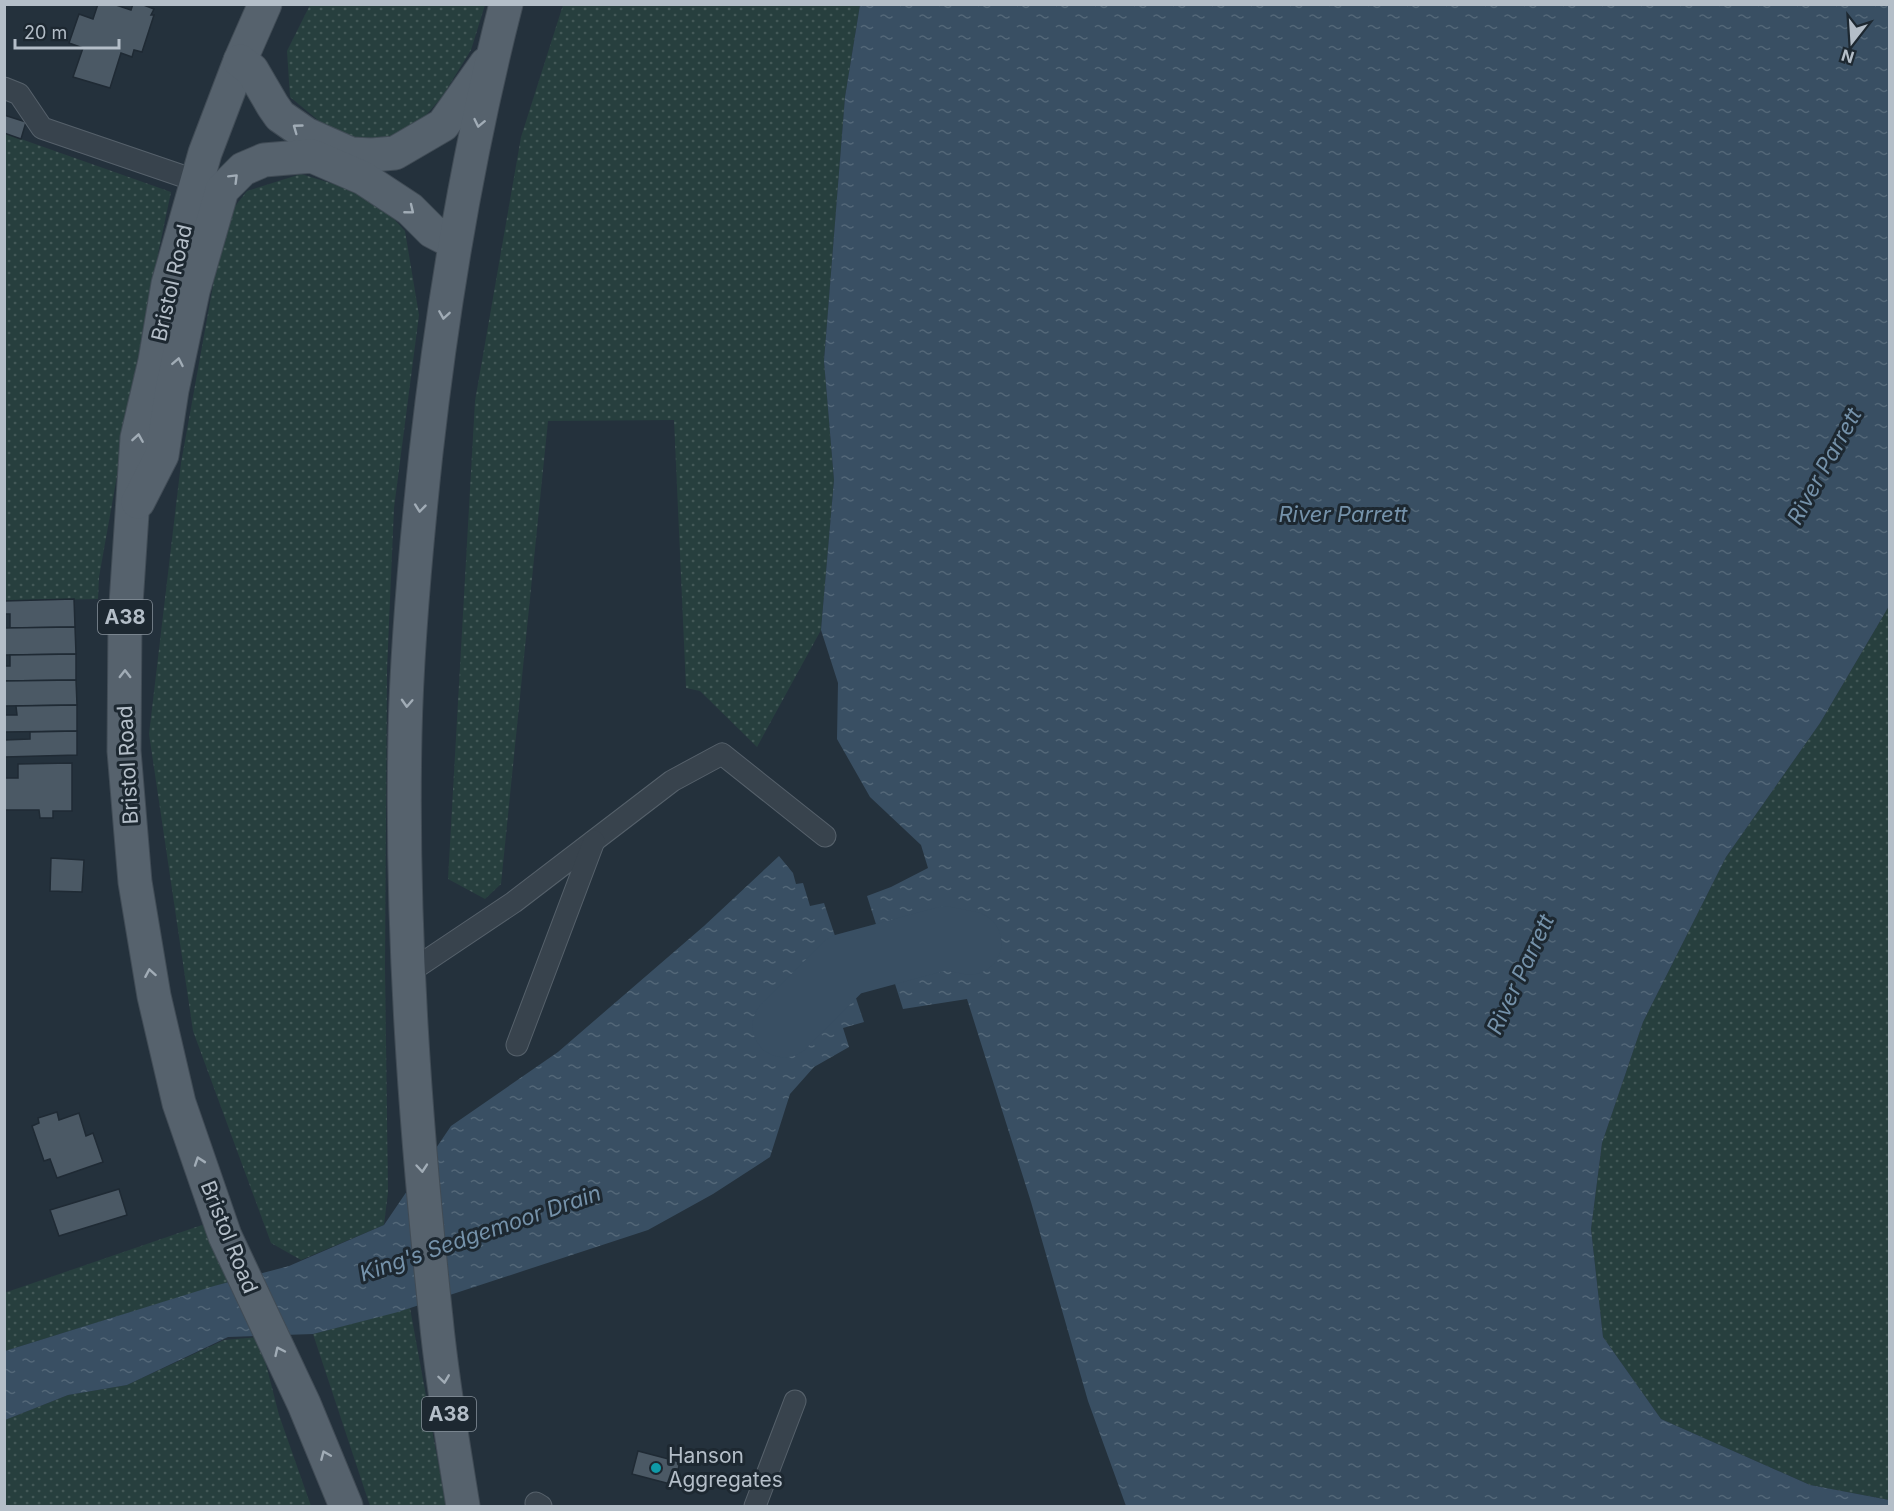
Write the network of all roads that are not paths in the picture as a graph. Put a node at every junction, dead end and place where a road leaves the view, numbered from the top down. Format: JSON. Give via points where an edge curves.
{"nodes":[{"id":1,"x":265,"y":4,"type":"edge"},
{"id":2,"x":506,"y":4,"type":"edge"},
{"id":3,"x":494,"y":53,"type":"junction"},
{"id":4,"x":240,"y":60,"type":"junction"},
{"id":5,"x":4,"y":88,"type":"edge"},
{"id":6,"x":197,"y":181,"type":"junction"},
{"id":7,"x":455,"y":243,"type":"junction"},
{"id":8,"x":131,"y":517,"type":"junction"},
{"id":9,"x":825,"y":836,"type":"dead end"},
{"id":10,"x":594,"y":841,"type":"junction"},
{"id":11,"x":408,"y":973,"type":"junction"},
{"id":12,"x":517,"y":1045,"type":"dead end"},
{"id":13,"x":795,"y":1401,"type":"dead end"},
{"id":14,"x":346,"y":1506,"type":"edge"},
{"id":15,"x":463,"y":1506,"type":"edge"},
{"id":16,"x":755,"y":1506,"type":"edge"}],
"edges":[{"from":1,"to":4,"type":"main road","name":"Bristol Road","number":"A38"},
{"from":2,"to":3,"type":"main road","number":"A38"},
{"from":3,"to":4,"type":"main road","one_way":true,"via":[[443,125],[394,153],[372,155],[351,154],[306,134],[280,116],[252,70]]},
{"from":3,"to":7,"type":"main road","number":"A38","one_way":true},
{"from":4,"to":6,"type":"main road","name":"Bristol Road","number":"A38"},
{"from":5,"to":6,"type":"lane","via":[[19,94],[42,128]]},
{"from":8,"to":6,"type":"main road","name":"Bristol Road","number":"A38","one_way":true,"via":[[137,438],[168,284]]},
{"from":8,"to":7,"type":"main road","one_way":true,"via":[[162,455],[193,291],[222,190],[243,169],[264,160],[312,156],[363,178],[410,209],[432,231]]},
{"from":7,"to":11,"type":"main road","number":"A38","one_way":true,"via":[[415,553],[405,733]]},
{"from":14,"to":8,"type":"main road","name":"Bristol Road","number":"A38","one_way":true,"via":[[304,1404],[225,1236],[179,1103],[154,996],[135,882],[124,751]]},
{"from":9,"to":10,"type":"lane","via":[[722,754],[672,781]]},
{"from":10,"to":11,"type":"lane","via":[[514,902]]},
{"from":10,"to":12,"type":"lane"},
{"from":11,"to":15,"type":"main road","number":"A38","one_way":true,"via":[[436,1321]]},
{"from":13,"to":16,"type":"lane"}]}
